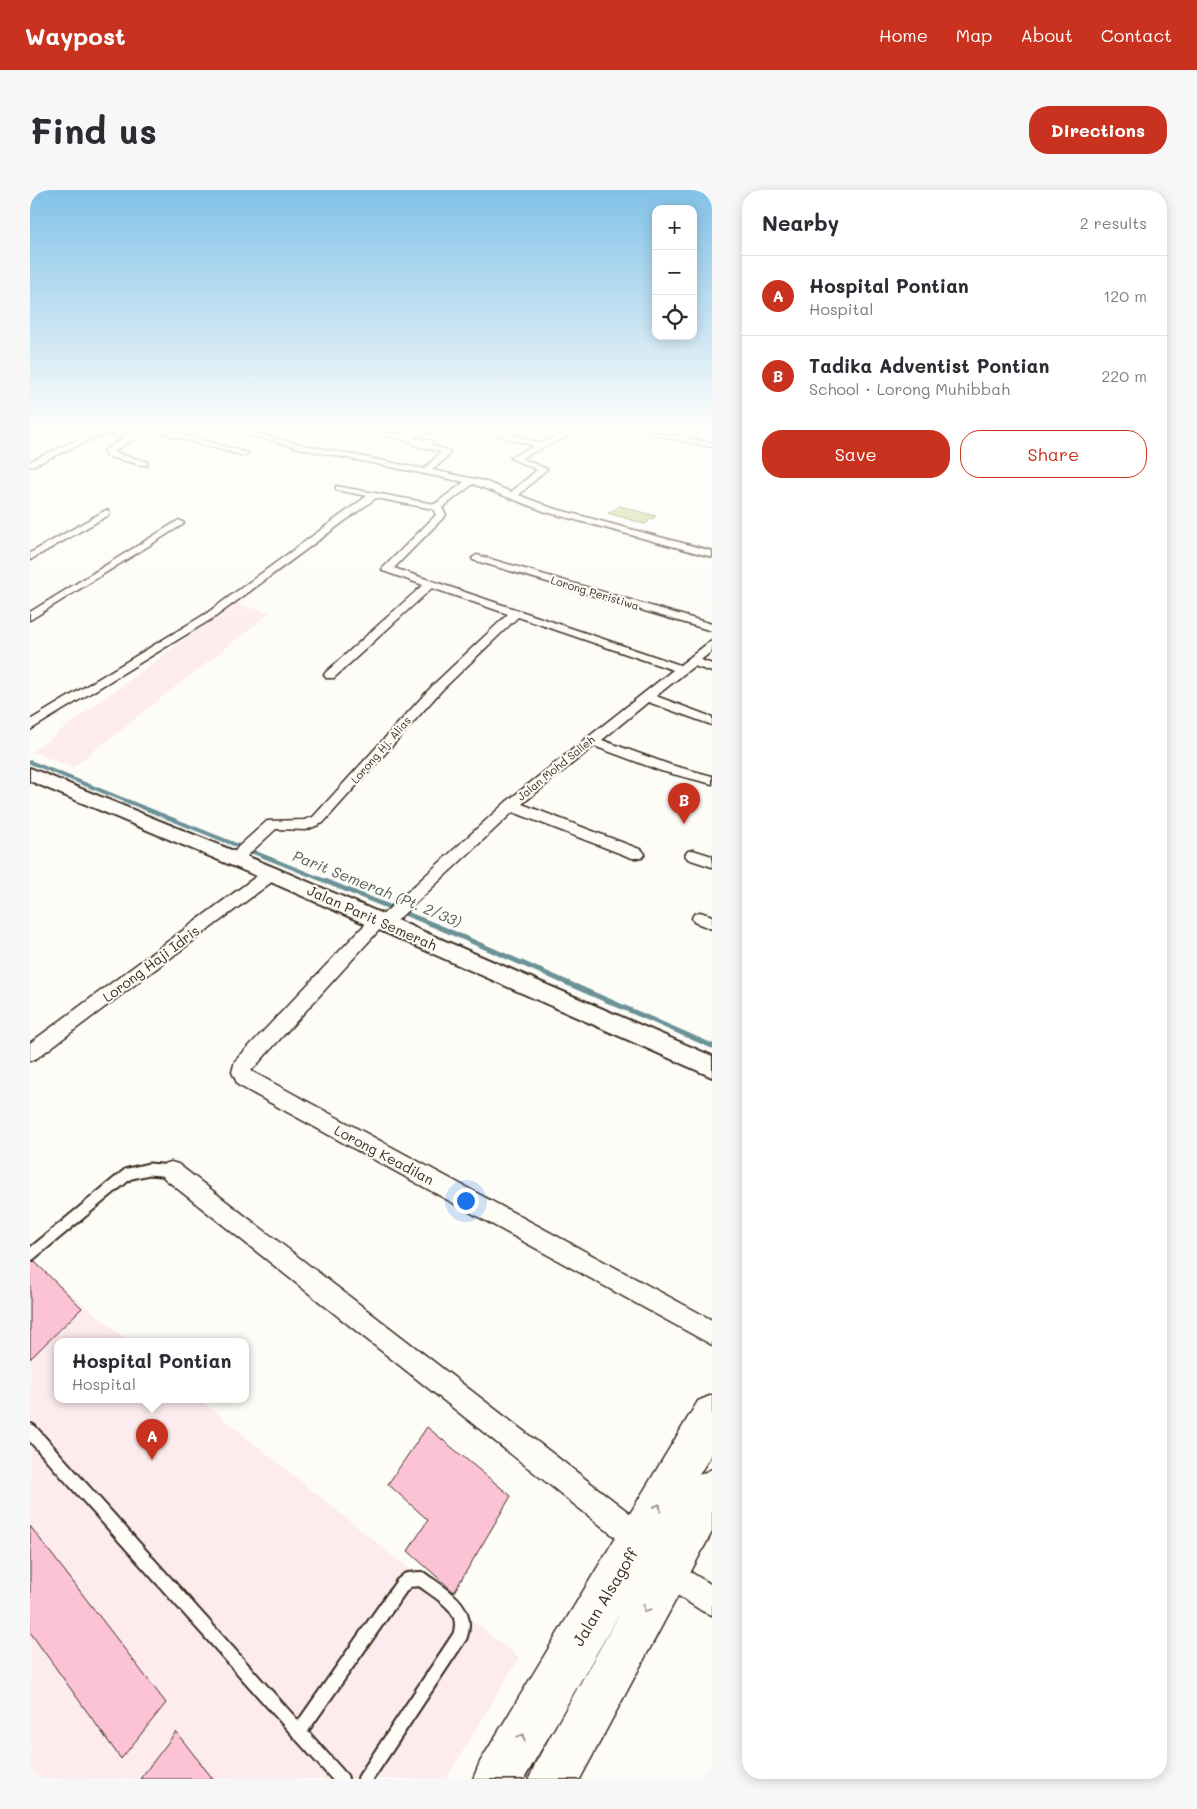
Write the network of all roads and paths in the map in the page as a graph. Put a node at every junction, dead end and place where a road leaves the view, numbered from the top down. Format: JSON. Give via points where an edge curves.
{"nodes":[{"id":1,"x":366,"y":501,"type":"edge"},
{"id":2,"x":406,"y":501,"type":"edge"},
{"id":3,"x":445,"y":501,"type":"edge"},
{"id":4,"x":528,"y":501,"type":"edge"},
{"id":5,"x":437,"y":507,"type":"junction"},
{"id":6,"x":106,"y":513,"type":"dead end"},
{"id":7,"x":179,"y":524,"type":"dead end"},
{"id":8,"x":712,"y":554,"type":"edge"},
{"id":9,"x":30,"y":557,"type":"edge"},
{"id":10,"x":477,"y":558,"type":"dead end"},
{"id":11,"x":430,"y":584,"type":"junction"},
{"id":12,"x":516,"y":613,"type":"junction"},
{"id":13,"x":30,"y":617,"type":"edge"},
{"id":14,"x":712,"y":628,"type":"edge"},
{"id":15,"x":712,"y":645,"type":"edge"},
{"id":16,"x":686,"y":665,"type":"junction"},
{"id":17,"x":712,"y":668,"type":"edge"},
{"id":18,"x":330,"y":675,"type":"dead end"},
{"id":19,"x":646,"y":697,"type":"junction"},
{"id":20,"x":712,"y":722,"type":"edge"},
{"id":21,"x":30,"y":726,"type":"edge"},
{"id":22,"x":591,"y":740,"type":"junction"},
{"id":23,"x":30,"y":774,"type":"edge"},
{"id":24,"x":712,"y":780,"type":"edge"},
{"id":25,"x":512,"y":804,"type":"junction"},
{"id":26,"x":637,"y":854,"type":"dead end"},
{"id":27,"x":693,"y":854,"type":"dead end"},
{"id":28,"x":240,"y":855,"type":"junction"},
{"id":29,"x":712,"y":862,"type":"edge"},
{"id":30,"x":271,"y":874,"type":"junction"},
{"id":31,"x":385,"y":919,"type":"junction"},
{"id":32,"x":30,"y":1053,"type":"edge"},
{"id":33,"x":712,"y":1067,"type":"edge"},
{"id":34,"x":171,"y":1171,"type":"joint"},
{"id":35,"x":30,"y":1255,"type":"edge"},
{"id":36,"x":712,"y":1332,"type":"edge"},
{"id":37,"x":712,"y":1415,"type":"edge"},
{"id":38,"x":30,"y":1431,"type":"edge"},
{"id":39,"x":712,"y":1490,"type":"edge"},
{"id":40,"x":639,"y":1538,"type":"junction"},
{"id":41,"x":667,"y":1572,"type":"junction"},
{"id":42,"x":712,"y":1601,"type":"edge"},
{"id":43,"x":299,"y":1732,"type":"junction"},
{"id":44,"x":341,"y":1779,"type":"edge"},
{"id":45,"x":366,"y":1779,"type":"edge"},
{"id":46,"x":497,"y":1779,"type":"edge"},
{"id":47,"x":553,"y":1779,"type":"edge"}],
"edges":[{"from":1,"to":21,"type":"street","via":[[211,615]]},
{"from":2,"to":5,"type":"street"},
{"from":3,"to":5,"type":"street"},
{"from":4,"to":8,"type":"street","via":[[549,510]]},
{"from":5,"to":11,"type":"street","via":[[442,516],[387,568]]},
{"from":6,"to":9,"type":"street"},
{"from":7,"to":13,"type":"street"},
{"from":10,"to":14,"type":"street","name":"Lorong Peristiwa"},
{"from":11,"to":12,"type":"street"},
{"from":11,"to":18,"type":"street"},
{"from":12,"to":16,"type":"street"},
{"from":12,"to":28,"type":"street","name":"Lorong Hj. Alias","via":[[438,687],[318,820],[306,825],[272,824]]},
{"from":15,"to":16,"type":"street","name":"Jalan Mohd Salleh"},
{"from":16,"to":17,"type":"street"},
{"from":16,"to":19,"type":"street","name":"Jalan Mohd Salleh"},
{"from":19,"to":20,"type":"street"},
{"from":19,"to":22,"type":"street","name":"Jalan Mohd Salleh"},
{"from":22,"to":24,"type":"street","via":[[668,770]]},
{"from":22,"to":25,"type":"street","name":"Jalan Mohd Salleh"},
{"from":23,"to":28,"type":"main road","name":"Jalan Parit Semerah"},
{"from":25,"to":26,"type":"street","via":[[551,823]]},
{"from":25,"to":31,"type":"street","name":"Jalan Mohd Salleh"},
{"from":27,"to":29,"type":"street"},
{"from":28,"to":30,"type":"main road","name":"Jalan Parit Semerah"},
{"from":30,"to":31,"type":"main road","name":"Jalan Parit Semerah"},
{"from":30,"to":32,"type":"street","name":"Lorong Haji Idris"},
{"from":31,"to":33,"type":"main road","name":"Jalan Parit Semerah"},
{"from":31,"to":36,"type":"street","name":"Lorong Keadilan","via":[[242,1066],[245,1079]]},
{"from":34,"to":35,"type":"lane","via":[[142,1168],[128,1174]]},
{"from":34,"to":40,"type":"street"},
{"from":40,"to":37,"type":"highway","name":"Jalan Alsagoff","one_way":true},
{"from":38,"to":43,"type":"lane"},
{"from":39,"to":41,"type":"highway"},
{"from":46,"to":40,"type":"highway","name":"Jalan Alsagoff","one_way":true},
{"from":41,"to":42,"type":"street"},
{"from":41,"to":47,"type":"highway","one_way":true},
{"from":43,"to":44,"type":"lane"},
{"from":43,"to":45,"type":"lane","via":[[402,1585],[408,1580],[421,1578],[458,1609],[463,1625],[460,1636]]}]}
